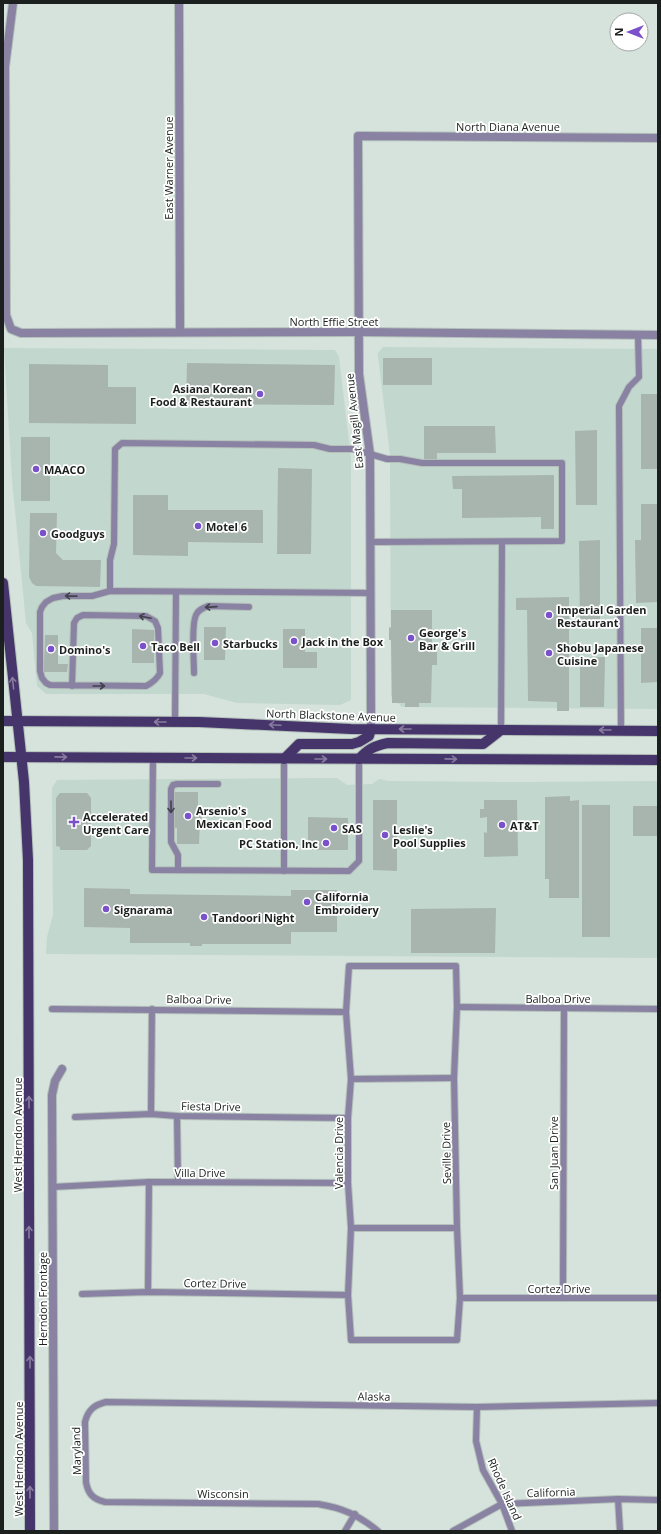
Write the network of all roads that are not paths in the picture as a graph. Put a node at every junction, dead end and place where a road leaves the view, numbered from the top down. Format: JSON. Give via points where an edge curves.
{"nodes":[{"id":1,"x":13,"y":3,"type":"edge"},
{"id":2,"x":179,"y":3,"type":"edge"},
{"id":3,"x":358,"y":136,"type":"joint"},
{"id":4,"x":658,"y":138,"type":"edge"},
{"id":5,"x":180,"y":332,"type":"junction"},
{"id":6,"x":358,"y":332,"type":"junction"},
{"id":7,"x":638,"y":335,"type":"junction"},
{"id":8,"x":658,"y":335,"type":"edge"},
{"id":9,"x":370,"y":454,"type":"junction"},
{"id":10,"x":371,"y":542,"type":"junction"},
{"id":11,"x":502,"y":542,"type":"junction"},
{"id":12,"x":3,"y":583,"type":"edge"},
{"id":13,"x":110,"y":592,"type":"junction"},
{"id":14,"x":176,"y":592,"type":"junction"},
{"id":15,"x":371,"y":593,"type":"junction"},
{"id":16,"x":250,"y":607,"type":"dead end"},
{"id":17,"x":194,"y":672,"type":"dead end"},
{"id":18,"x":72,"y":686,"type":"junction"},
{"id":19,"x":3,"y":721,"type":"edge"},
{"id":20,"x":18,"y":721,"type":"junction"},
{"id":21,"x":175,"y":722,"type":"junction"},
{"id":22,"x":370,"y":729,"type":"junction"},
{"id":23,"x":501,"y":730,"type":"junction"},
{"id":24,"x":621,"y":731,"type":"junction"},
{"id":25,"x":658,"y":731,"type":"edge"},
{"id":26,"x":3,"y":757,"type":"edge"},
{"id":27,"x":22,"y":757,"type":"junction"},
{"id":28,"x":153,"y":758,"type":"junction"},
{"id":29,"x":284,"y":759,"type":"junction"},
{"id":30,"x":358,"y":759,"type":"junction"},
{"id":31,"x":658,"y":760,"type":"edge"},
{"id":32,"x":218,"y":784,"type":"dead end"},
{"id":33,"x":178,"y":870,"type":"junction"},
{"id":34,"x":284,"y":870,"type":"junction"},
{"id":35,"x":349,"y":966,"type":"joint"},
{"id":36,"x":457,"y":1007,"type":"junction"},
{"id":37,"x":52,"y":1009,"type":"dead end"},
{"id":38,"x":152,"y":1009,"type":"junction"},
{"id":39,"x":564,"y":1009,"type":"junction"},
{"id":40,"x":658,"y":1009,"type":"edge"},
{"id":41,"x":346,"y":1012,"type":"junction"},
{"id":42,"x":62,"y":1069,"type":"dead end"},
{"id":43,"x":454,"y":1078,"type":"junction"},
{"id":44,"x":351,"y":1079,"type":"junction"},
{"id":45,"x":151,"y":1114,"type":"junction"},
{"id":46,"x":177,"y":1116,"type":"junction"},
{"id":47,"x":75,"y":1117,"type":"dead end"},
{"id":48,"x":348,"y":1118,"type":"junction"},
{"id":49,"x":149,"y":1182,"type":"junction"},
{"id":50,"x":178,"y":1182,"type":"junction"},
{"id":51,"x":348,"y":1183,"type":"junction"},
{"id":52,"x":52,"y":1187,"type":"junction"},
{"id":53,"x":351,"y":1228,"type":"junction"},
{"id":54,"x":457,"y":1228,"type":"junction"},
{"id":55,"x":148,"y":1292,"type":"junction"},
{"id":56,"x":82,"y":1294,"type":"dead end"},
{"id":57,"x":348,"y":1295,"type":"junction"},
{"id":58,"x":460,"y":1298,"type":"junction"},
{"id":59,"x":563,"y":1298,"type":"junction"},
{"id":60,"x":658,"y":1298,"type":"edge"},
{"id":61,"x":457,"y":1340,"type":"joint"},
{"id":62,"x":658,"y":1403,"type":"edge"},
{"id":63,"x":477,"y":1407,"type":"junction"},
{"id":64,"x":92,"y":1408,"type":"joint"},
{"id":65,"x":91,"y":1495,"type":"joint"},
{"id":66,"x":618,"y":1499,"type":"junction"},
{"id":67,"x":658,"y":1500,"type":"edge"},
{"id":68,"x":502,"y":1504,"type":"junction"},
{"id":69,"x":355,"y":1514,"type":"junction"},
{"id":70,"x":30,"y":1531,"type":"edge"},
{"id":71,"x":54,"y":1531,"type":"edge"},
{"id":72,"x":345,"y":1531,"type":"edge"},
{"id":73,"x":378,"y":1531,"type":"edge"},
{"id":74,"x":453,"y":1531,"type":"edge"},
{"id":75,"x":512,"y":1531,"type":"edge"},
{"id":76,"x":620,"y":1531,"type":"edge"}],
"edges":[{"from":1,"to":5,"type":"street","name":"North Effie Street","via":[[5,67],[6,315],[10,328],[21,333]]},
{"from":2,"to":5,"type":"street","name":"East Warner Avenue"},
{"from":3,"to":4,"type":"street","name":"North Diana Avenue"},
{"from":3,"to":6,"type":"street","name":"East Magill Avenue"},
{"from":5,"to":6,"type":"street","name":"North Effie Street"},
{"from":6,"to":7,"type":"street","name":"North Effie Street"},
{"from":6,"to":9,"type":"street","name":"East Magill Avenue","via":[[359,374]]},
{"from":7,"to":8,"type":"street","name":"North Effie Street"},
{"from":7,"to":24,"type":"lane","via":[[639,377],[629,387],[619,406]]},
{"from":9,"to":10,"type":"street","name":"East Magill Avenue"},
{"from":9,"to":11,"type":"lane","via":[[387,459],[422,463],[562,463],[562,541]]},
{"from":9,"to":13,"type":"lane","via":[[353,449],[330,449],[314,445],[122,443],[115,449],[114,544],[110,560]]},
{"from":10,"to":11,"type":"lane"},
{"from":10,"to":15,"type":"street","name":"East Magill Avenue"},
{"from":11,"to":23,"type":"lane"},
{"from":20,"to":12,"type":"main road","name":"West Herndon Avenue","one_way":true},
{"from":13,"to":14,"type":"lane"},
{"from":13,"to":18,"type":"lane","one_way":true,"via":[[92,596],[58,597],[46,602],[40,612],[40,675],[50,685]]},
{"from":14,"to":15,"type":"lane"},
{"from":14,"to":21,"type":"lane"},
{"from":15,"to":22,"type":"street","name":"East Magill Avenue"},
{"from":16,"to":17,"type":"lane","one_way":true,"via":[[208,606],[199,611],[194,621]]},
{"from":18,"to":18,"type":"lane","one_way":true,"via":[[150,684],[160,672],[158,628],[155,621],[146,616],[109,614],[83,614],[74,621]]},
{"from":19,"to":20,"type":"main road","name":"North Blackstone Avenue"},
{"from":21,"to":20,"type":"main road","name":"North Blackstone Avenue","one_way":true},
{"from":20,"to":27,"type":"main road","name":"West Herndon Avenue"},
{"from":22,"to":21,"type":"main road","name":"North Blackstone Avenue","one_way":true},
{"from":23,"to":22,"type":"main road","name":"North Blackstone Avenue","one_way":true},
{"from":22,"to":29,"type":"main road","via":[[368,736],[352,744],[299,744]]},
{"from":24,"to":23,"type":"main road","name":"North Blackstone Avenue","one_way":true},
{"from":23,"to":30,"type":"main road","via":[[483,744],[388,743],[368,750]]},
{"from":24,"to":25,"type":"main road","name":"North Blackstone Avenue"},
{"from":26,"to":27,"type":"main road"},
{"from":27,"to":28,"type":"main road","one_way":true},
{"from":70,"to":27,"type":"main road","name":"West Herndon Avenue","one_way":true,"via":[[28,860]]},
{"from":28,"to":29,"type":"main road","one_way":true},
{"from":28,"to":33,"type":"lane","via":[[152,870]]},
{"from":29,"to":30,"type":"main road","one_way":true},
{"from":29,"to":34,"type":"lane"},
{"from":30,"to":31,"type":"main road","one_way":true},
{"from":30,"to":34,"type":"lane","via":[[359,861],[349,871]]},
{"from":32,"to":33,"type":"lane","one_way":true,"via":[[177,784],[171,789],[171,842],[178,855]]},
{"from":33,"to":34,"type":"lane"},
{"from":35,"to":36,"type":"lane","name":"Seville Drive","via":[[456,966]]},
{"from":35,"to":41,"type":"lane","name":"Valencia Drive"},
{"from":36,"to":39,"type":"lane","name":"Balboa Drive"},
{"from":36,"to":43,"type":"lane","name":"Seville Drive"},
{"from":37,"to":38,"type":"lane","name":"Balboa Drive"},
{"from":38,"to":41,"type":"lane","name":"Balboa Drive"},
{"from":38,"to":45,"type":"lane"},
{"from":39,"to":40,"type":"lane","name":"Balboa Drive"},
{"from":39,"to":59,"type":"lane","name":"San Juan Drive"},
{"from":41,"to":44,"type":"lane","name":"Valencia Drive"},
{"from":42,"to":52,"type":"street","name":"Herndon Frontage","via":[[55,1081],[52,1095]]},
{"from":43,"to":44,"type":"lane"},
{"from":43,"to":54,"type":"lane","name":"Seville Drive"},
{"from":44,"to":48,"type":"lane","name":"Valencia Drive"},
{"from":45,"to":46,"type":"lane","name":"Fiesta Drive"},
{"from":45,"to":47,"type":"lane","name":"Fiesta Drive"},
{"from":46,"to":48,"type":"lane","name":"Fiesta Drive"},
{"from":46,"to":50,"type":"lane"},
{"from":48,"to":51,"type":"lane","name":"Valencia Drive"},
{"from":49,"to":50,"type":"lane","name":"Villa Drive"},
{"from":49,"to":52,"type":"lane","name":"Villa Drive"},
{"from":49,"to":55,"type":"lane"},
{"from":50,"to":51,"type":"lane","name":"Villa Drive"},
{"from":51,"to":53,"type":"lane","name":"Valencia Drive"},
{"from":52,"to":71,"type":"street","name":"Herndon Frontage"},
{"from":53,"to":54,"type":"lane"},
{"from":53,"to":57,"type":"lane","name":"Valencia Drive"},
{"from":54,"to":58,"type":"lane","name":"Seville Drive"},
{"from":55,"to":56,"type":"lane","name":"Cortez Drive"},
{"from":55,"to":57,"type":"lane","name":"Cortez Drive"},
{"from":57,"to":61,"type":"lane","name":"Valencia Drive","via":[[351,1340]]},
{"from":58,"to":59,"type":"lane","name":"Cortez Drive"},
{"from":58,"to":61,"type":"lane","name":"Seville Drive"},
{"from":59,"to":60,"type":"lane","name":"Cortez Drive"},
{"from":62,"to":63,"type":"lane","name":"Alaska"},
{"from":63,"to":64,"type":"lane","name":"Alaska","via":[[106,1402]]},
{"from":63,"to":68,"type":"lane","name":"Rhode Island","via":[[476,1441],[483,1470]]},
{"from":64,"to":65,"type":"lane","name":"Maryland","via":[[85,1422],[86,1482]]},
{"from":65,"to":69,"type":"lane","name":"Wisconsin","via":[[105,1502],[318,1504]]},
{"from":66,"to":67,"type":"lane","name":"California"},
{"from":66,"to":68,"type":"lane","name":"California"},
{"from":66,"to":76,"type":"lane"},
{"from":68,"to":74,"type":"lane","name":"California"},
{"from":68,"to":75,"type":"lane","name":"Rhode Island"},
{"from":69,"to":72,"type":"lane"},
{"from":69,"to":73,"type":"lane","name":"Wisconsin"}]}
